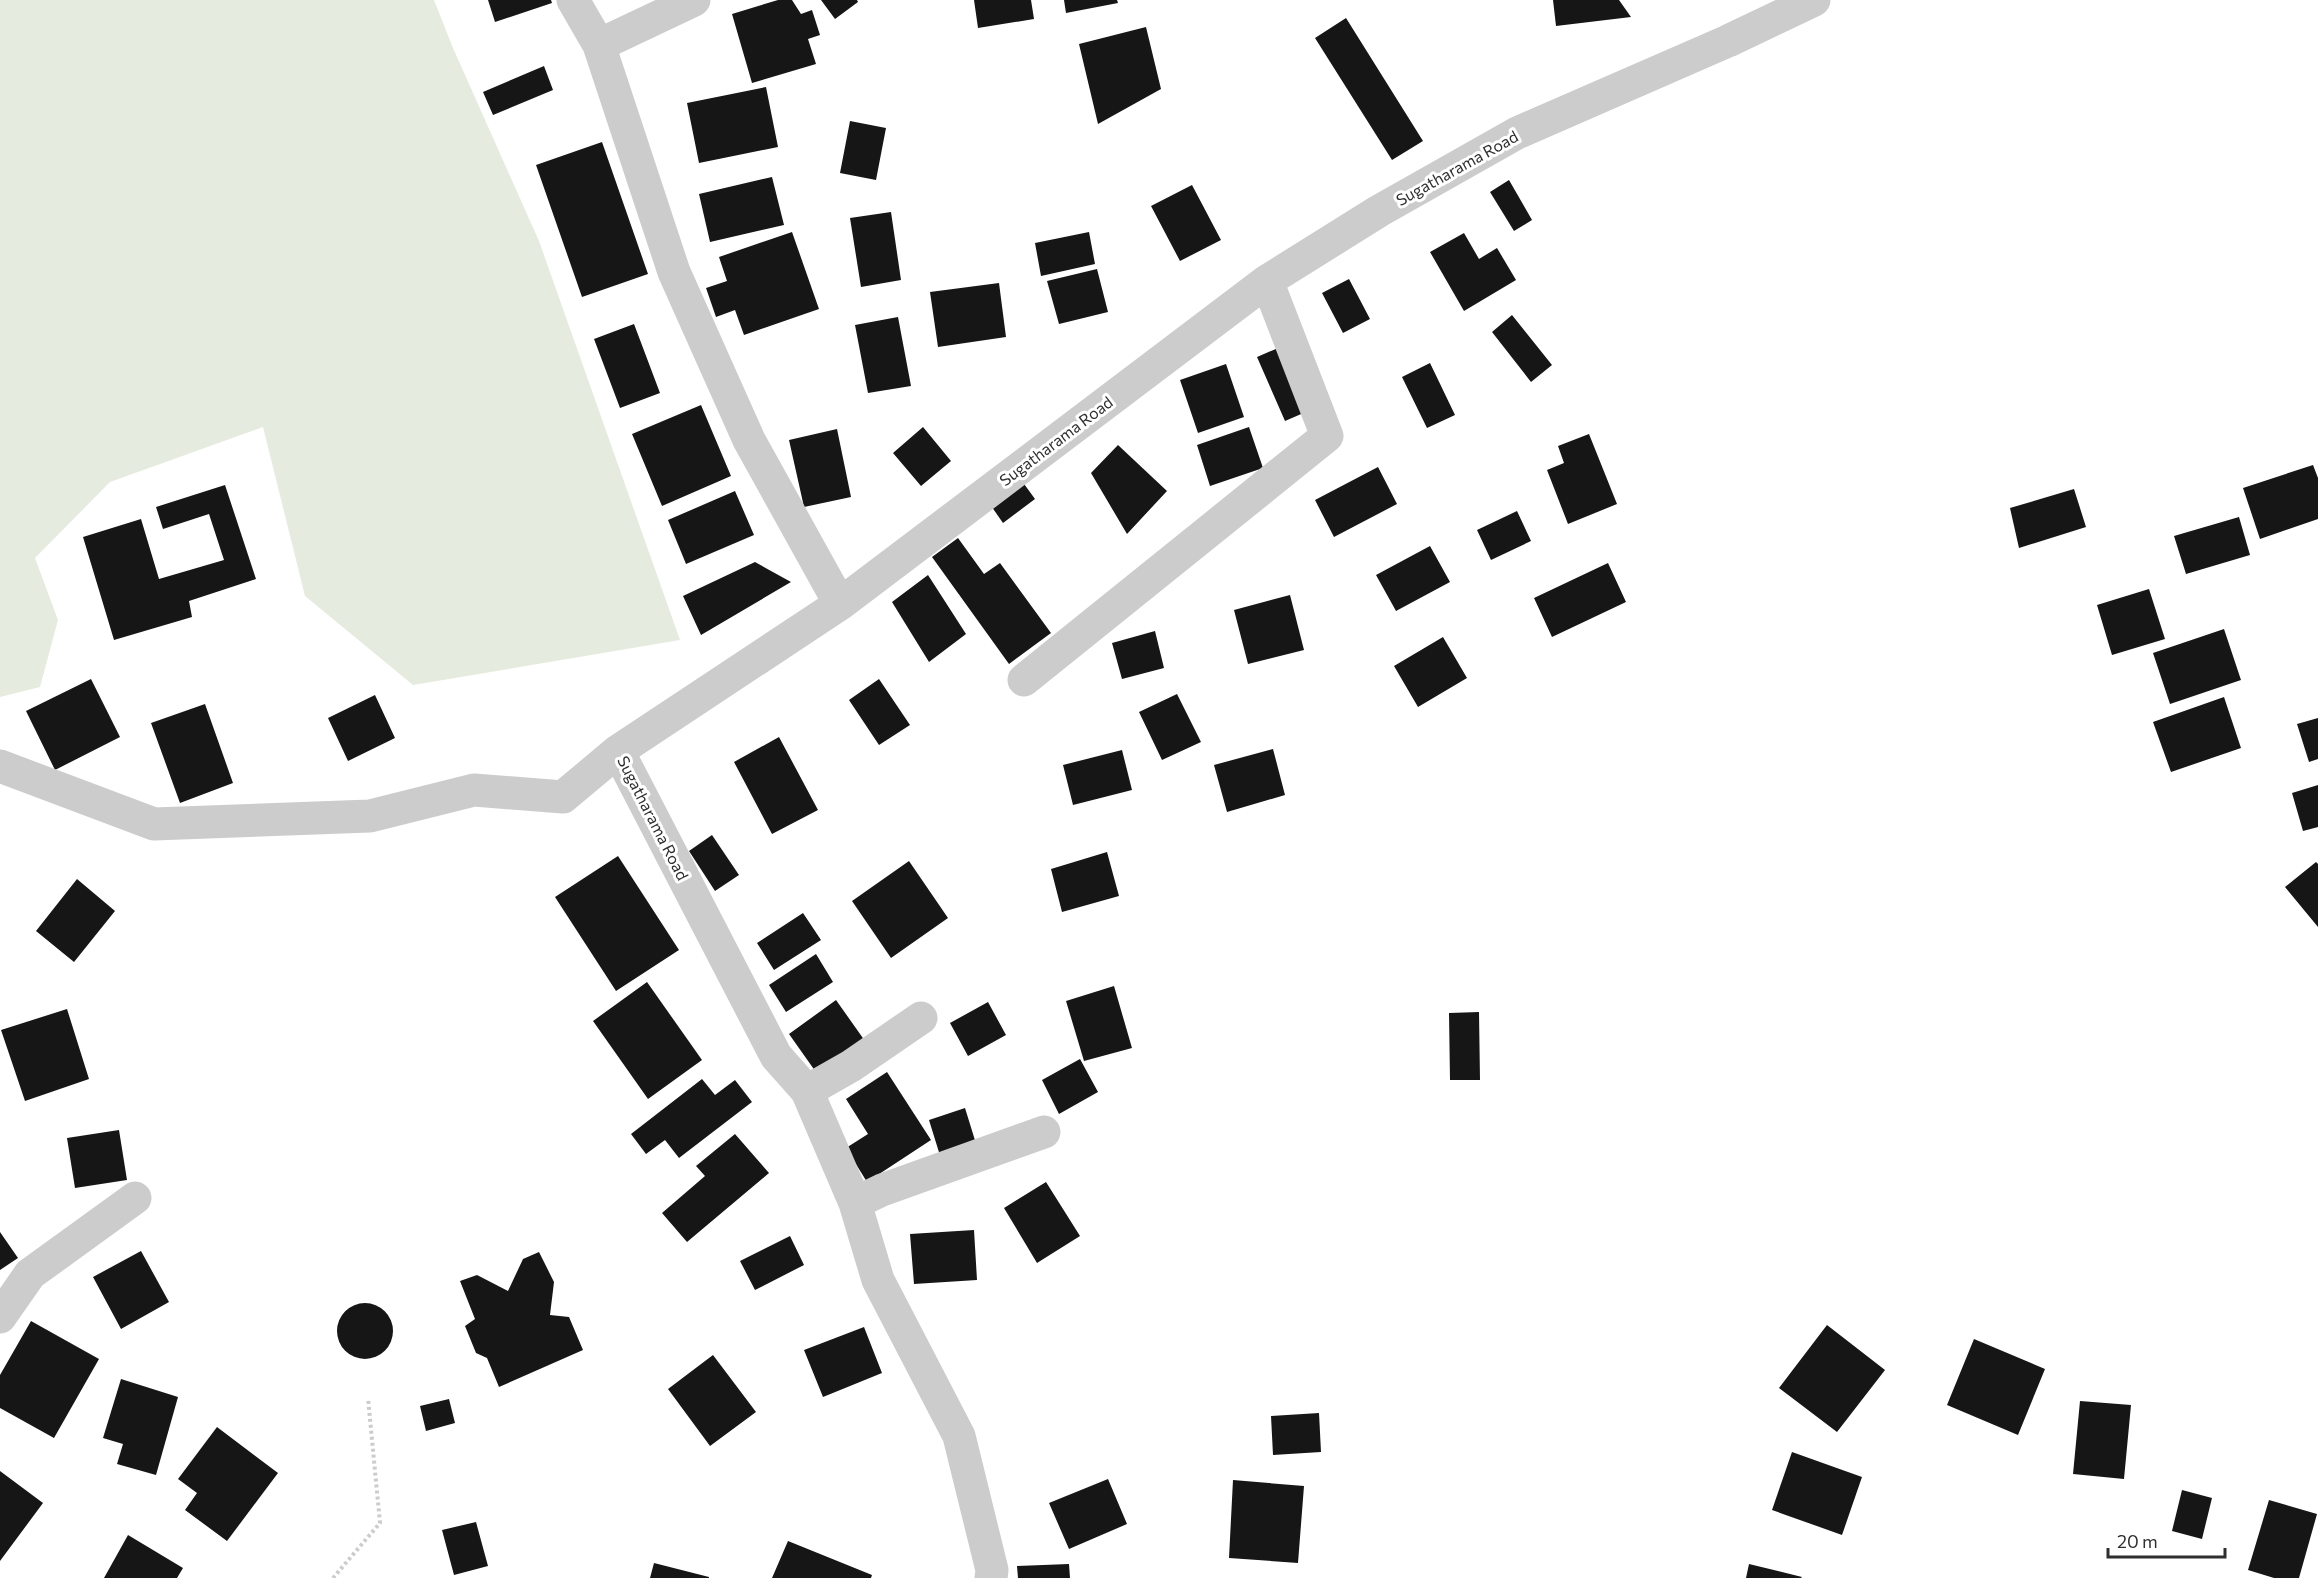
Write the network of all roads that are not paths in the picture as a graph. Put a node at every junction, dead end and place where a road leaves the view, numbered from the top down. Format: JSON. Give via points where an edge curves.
{"nodes":[{"id":1,"x":573,"y":0,"type":"edge"},
{"id":2,"x":694,"y":0,"type":"edge"},
{"id":3,"x":1814,"y":0,"type":"edge"},
{"id":4,"x":599,"y":45,"type":"junction"},
{"id":5,"x":1268,"y":281,"type":"junction"},
{"id":6,"x":840,"y":604,"type":"junction"},
{"id":7,"x":1024,"y":680,"type":"dead end"},
{"id":8,"x":618,"y":751,"type":"junction"},
{"id":9,"x":0,"y":766,"type":"edge"},
{"id":10,"x":921,"y":1018,"type":"dead end"},
{"id":11,"x":807,"y":1091,"type":"junction"},
{"id":12,"x":1044,"y":1132,"type":"dead end"},
{"id":13,"x":135,"y":1198,"type":"dead end"},
{"id":14,"x":855,"y":1203,"type":"junction"},
{"id":15,"x":0,"y":1317,"type":"edge"},
{"id":16,"x":991,"y":1578,"type":"edge"}],
"edges":[{"from":1,"to":4,"type":"street"},
{"from":2,"to":4,"type":"street"},
{"from":3,"to":5,"type":"street","name":"Sugatharama Road","via":[[1517,133]]},
{"from":4,"to":6,"type":"street","via":[[674,272],[749,440]]},
{"from":5,"to":6,"type":"street","name":"Sugatharama Road"},
{"from":5,"to":7,"type":"street","via":[[1327,436]]},
{"from":6,"to":8,"type":"street","name":"Sugatharama Road"},
{"from":8,"to":9,"type":"street","via":[[563,797],[474,790],[370,816],[154,824]]},
{"from":8,"to":11,"type":"street","name":"Sugatharama Road","via":[[776,1056]]},
{"from":10,"to":11,"type":"street"},
{"from":11,"to":14,"type":"street","name":"Sugatharama Road"},
{"from":12,"to":14,"type":"street"},
{"from":13,"to":15,"type":"street","via":[[30,1274]]},
{"from":14,"to":16,"type":"street","name":"Sugatharama Road","via":[[878,1280],[959,1436]]}]}
